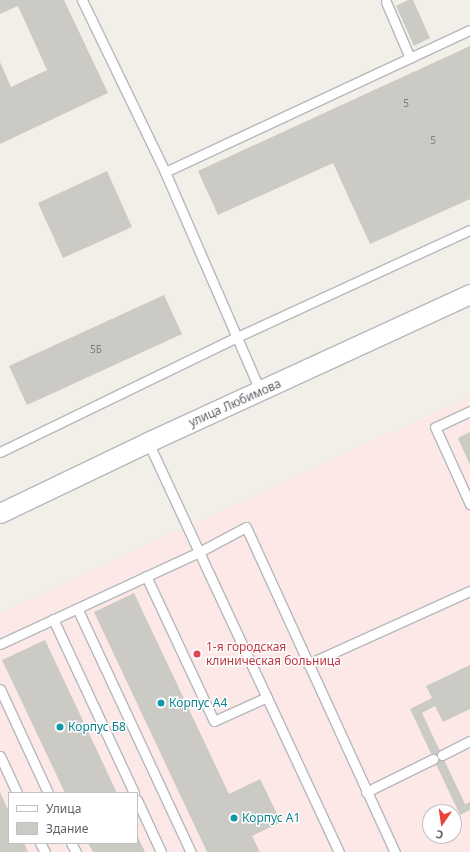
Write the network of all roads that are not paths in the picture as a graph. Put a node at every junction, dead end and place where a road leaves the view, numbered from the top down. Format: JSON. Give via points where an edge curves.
{"nodes":[{"id":1,"x":82,"y":0,"type":"edge"},
{"id":2,"x":386,"y":2,"type":"dead end"},
{"id":3,"x":470,"y":30,"type":"edge"},
{"id":4,"x":410,"y":58,"type":"junction"},
{"id":5,"x":165,"y":172,"type":"junction"},
{"id":6,"x":470,"y":230,"type":"edge"},
{"id":7,"x":470,"y":294,"type":"edge"},
{"id":8,"x":237,"y":337,"type":"junction"},
{"id":9,"x":260,"y":391,"type":"junction"},
{"id":10,"x":470,"y":411,"type":"edge"},
{"id":11,"x":148,"y":442,"type":"junction"},
{"id":12,"x":0,"y":452,"type":"edge"},
{"id":13,"x":470,"y":504,"type":"edge"},
{"id":14,"x":1,"y":511,"type":"edge"},
{"id":15,"x":199,"y":552,"type":"junction"},
{"id":16,"x":146,"y":576,"type":"junction"},
{"id":17,"x":470,"y":591,"type":"edge"},
{"id":18,"x":78,"y":608,"type":"junction"},
{"id":19,"x":53,"y":619,"type":"junction"},
{"id":20,"x":0,"y":644,"type":"edge"},
{"id":21,"x":308,"y":664,"type":"junction"},
{"id":22,"x":0,"y":689,"type":"edge"},
{"id":23,"x":266,"y":697,"type":"junction"},
{"id":24,"x":470,"y":741,"type":"edge"},
{"id":25,"x":442,"y":755,"type":"dead end"},
{"id":26,"x":0,"y":756,"type":"edge"},
{"id":27,"x":433,"y":759,"type":"dead end"},
{"id":28,"x":17,"y":792,"type":"edge"},
{"id":29,"x":48,"y":792,"type":"edge"},
{"id":30,"x":134,"y":792,"type":"edge"},
{"id":31,"x":366,"y":792,"type":"junction"},
{"id":32,"x":138,"y":802,"type":"edge"},
{"id":33,"x":161,"y":852,"type":"edge"},
{"id":34,"x":191,"y":852,"type":"edge"},
{"id":35,"x":339,"y":852,"type":"edge"},
{"id":36,"x":395,"y":852,"type":"edge"}],
"edges":[{"from":1,"to":5,"type":"lane"},
{"from":2,"to":4,"type":"lane"},
{"from":3,"to":4,"type":"lane"},
{"from":4,"to":5,"type":"lane"},
{"from":5,"to":8,"type":"lane"},
{"from":6,"to":8,"type":"lane"},
{"from":7,"to":9,"type":"street","name":"улица Любимова"},
{"from":8,"to":9,"type":"lane"},
{"from":8,"to":12,"type":"lane"},
{"from":9,"to":11,"type":"street","name":"улица Любимова"},
{"from":10,"to":13,"type":"lane","via":[[435,427]]},
{"from":11,"to":14,"type":"street","name":"улица Любимова"},
{"from":11,"to":15,"type":"lane"},
{"from":15,"to":16,"type":"lane"},
{"from":15,"to":21,"type":"lane","via":[[246,527]]},
{"from":15,"to":23,"type":"lane"},
{"from":16,"to":18,"type":"lane"},
{"from":16,"to":23,"type":"lane","via":[[214,721]]},
{"from":17,"to":21,"type":"lane"},
{"from":18,"to":19,"type":"lane"},
{"from":18,"to":34,"type":"lane"},
{"from":19,"to":20,"type":"lane"},
{"from":19,"to":30,"type":"lane"},
{"from":21,"to":31,"type":"lane"},
{"from":22,"to":29,"type":"lane"},
{"from":23,"to":35,"type":"lane"},
{"from":24,"to":25,"type":"lane"},
{"from":26,"to":28,"type":"lane"},
{"from":27,"to":31,"type":"lane"},
{"from":31,"to":36,"type":"lane"},
{"from":32,"to":33,"type":"lane"}]}
